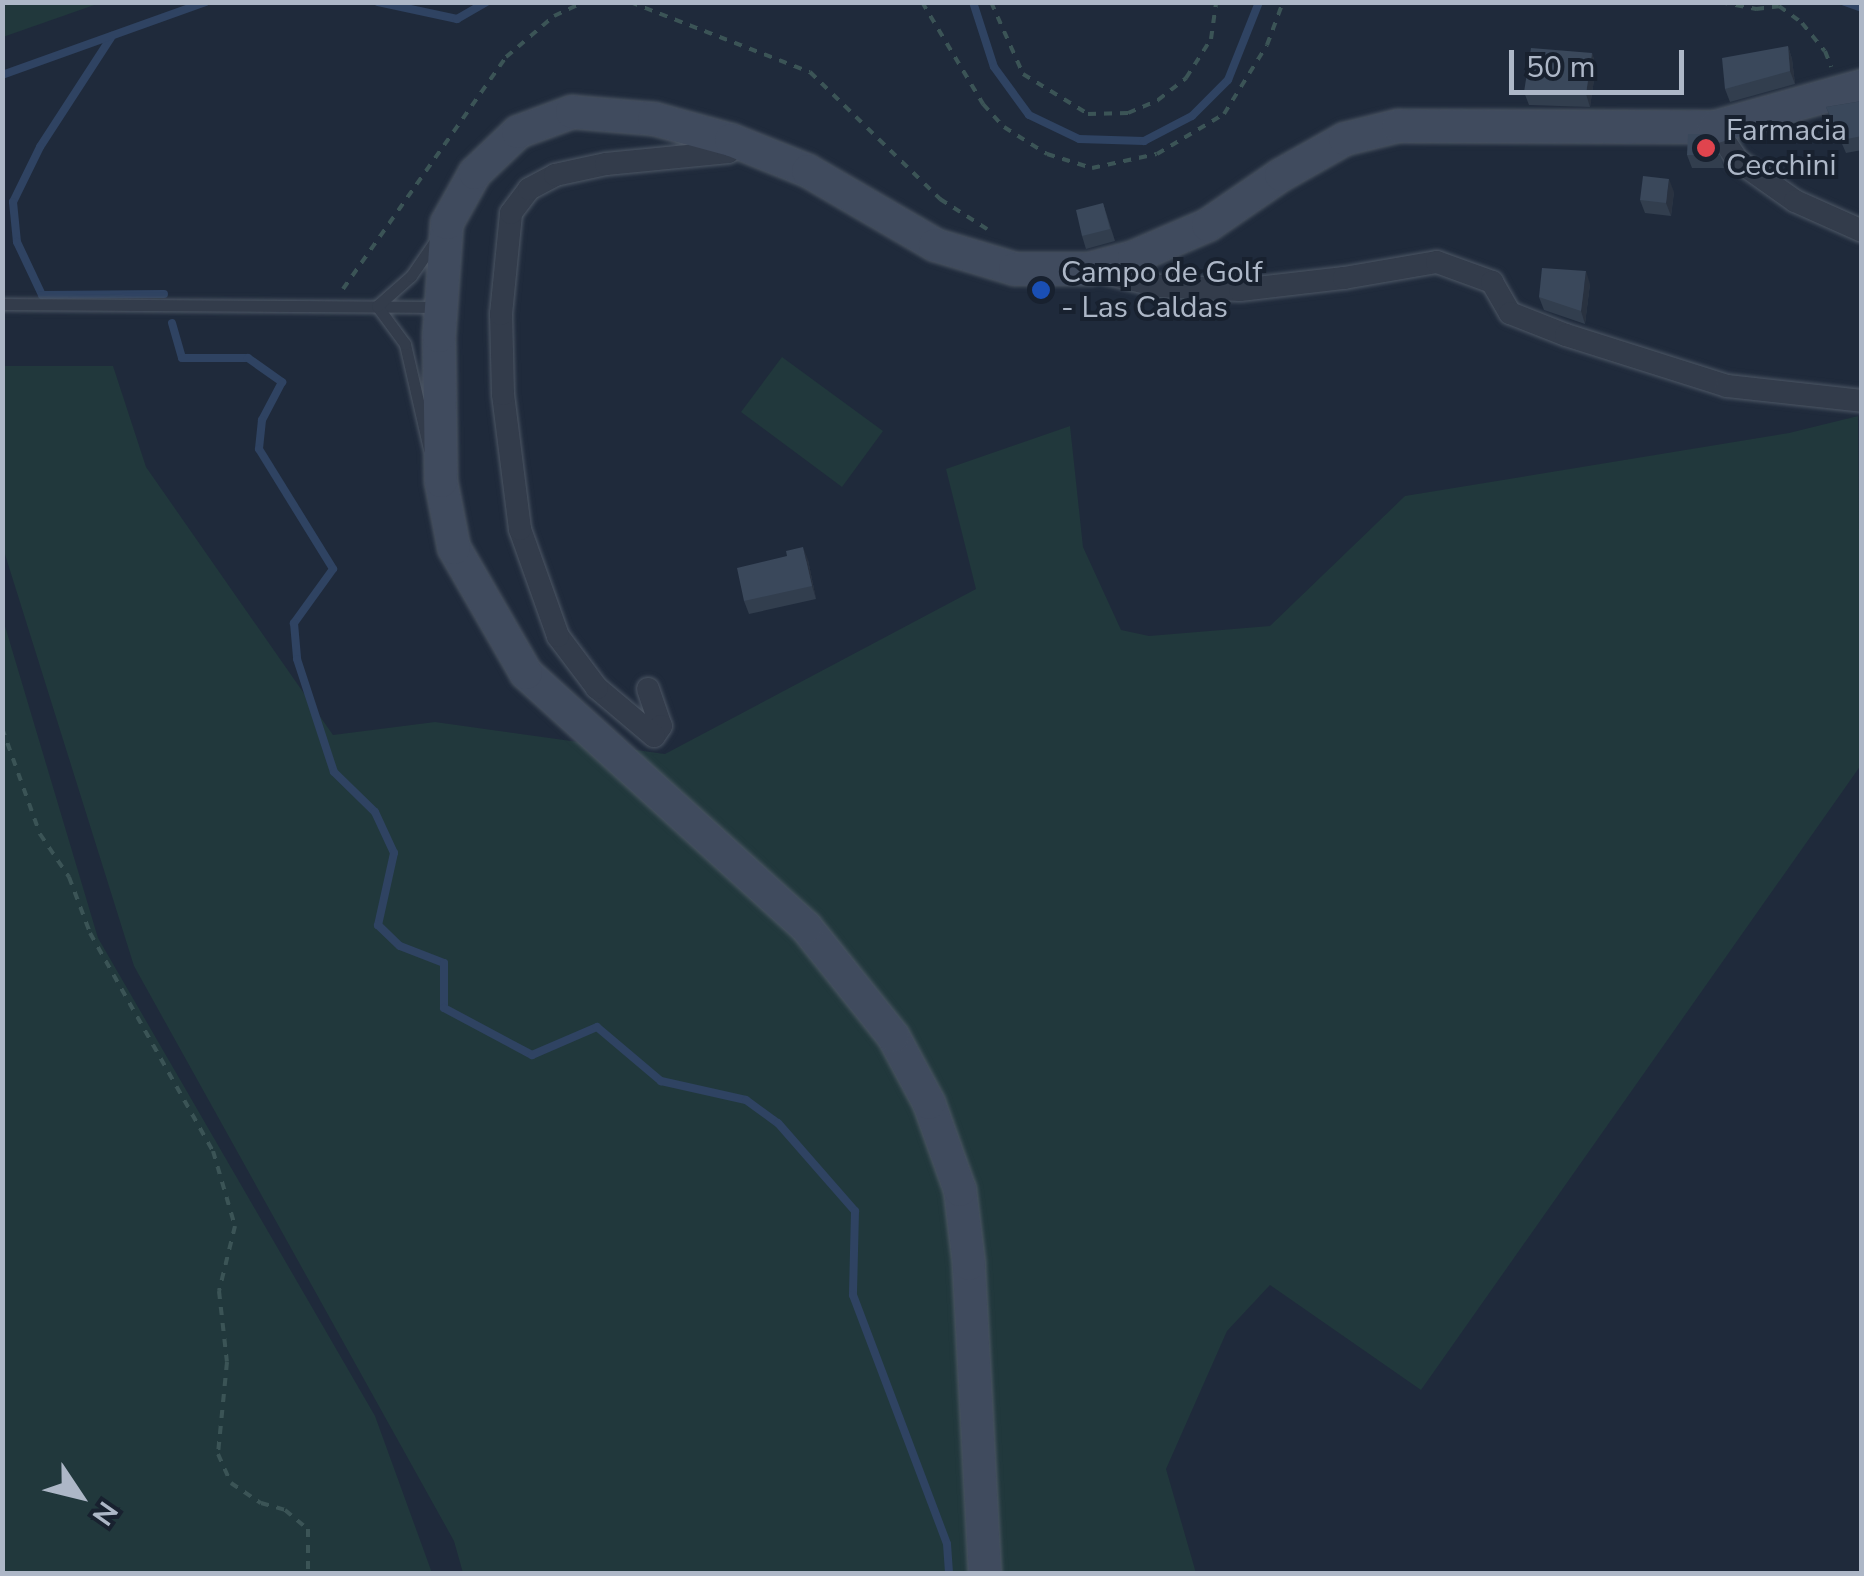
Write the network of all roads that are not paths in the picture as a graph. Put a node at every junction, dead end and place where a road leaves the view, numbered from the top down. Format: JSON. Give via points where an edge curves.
{"nodes":[{"id":1,"x":1850,"y":89,"type":"edge"},
{"id":2,"x":1715,"y":127,"type":"junction"},
{"id":3,"x":739,"y":143,"type":"junction"},
{"id":4,"x":447,"y":223,"type":"junction"},
{"id":5,"x":1862,"y":231,"type":"edge"},
{"id":6,"x":1089,"y":269,"type":"junction"},
{"id":7,"x":2,"y":304,"type":"edge"},
{"id":8,"x":377,"y":306,"type":"junction"},
{"id":9,"x":442,"y":307,"type":"junction"},
{"id":10,"x":1862,"y":401,"type":"edge"},
{"id":11,"x":440,"y":481,"type":"junction"},
{"id":12,"x":648,"y":689,"type":"dead end"},
{"id":13,"x":984,"y":1574,"type":"edge"}],
"edges":[{"from":1,"to":2,"type":"street"},
{"from":2,"to":5,"type":"street","via":[[1737,160],[1795,201]]},
{"from":2,"to":6,"type":"street","via":[[1398,126],[1345,139],[1208,225]]},
{"from":3,"to":4,"type":"street","via":[[654,119],[572,112],[518,132],[475,174]]},
{"from":3,"to":6,"type":"street","via":[[808,171],[935,246],[1015,269]]},
{"from":3,"to":12,"type":"street","via":[[728,152],[555,175],[528,189],[511,213],[502,394],[520,529],[558,636],[597,688],[654,736],[661,726]]},
{"from":4,"to":8,"type":"lane","via":[[411,276]]},
{"from":4,"to":9,"type":"street"},
{"from":6,"to":10,"type":"street","via":[[1159,286],[1240,290],[1436,262],[1492,282],[1510,312],[1566,335],[1726,386]]},
{"from":7,"to":8,"type":"lane"},
{"from":8,"to":9,"type":"lane"},
{"from":8,"to":11,"type":"lane","via":[[405,344],[422,431]]},
{"from":9,"to":11,"type":"street"},
{"from":11,"to":13,"type":"street","via":[[454,548],[526,672],[806,927],[894,1036],[928,1104],[960,1190],[969,1264]]}]}
